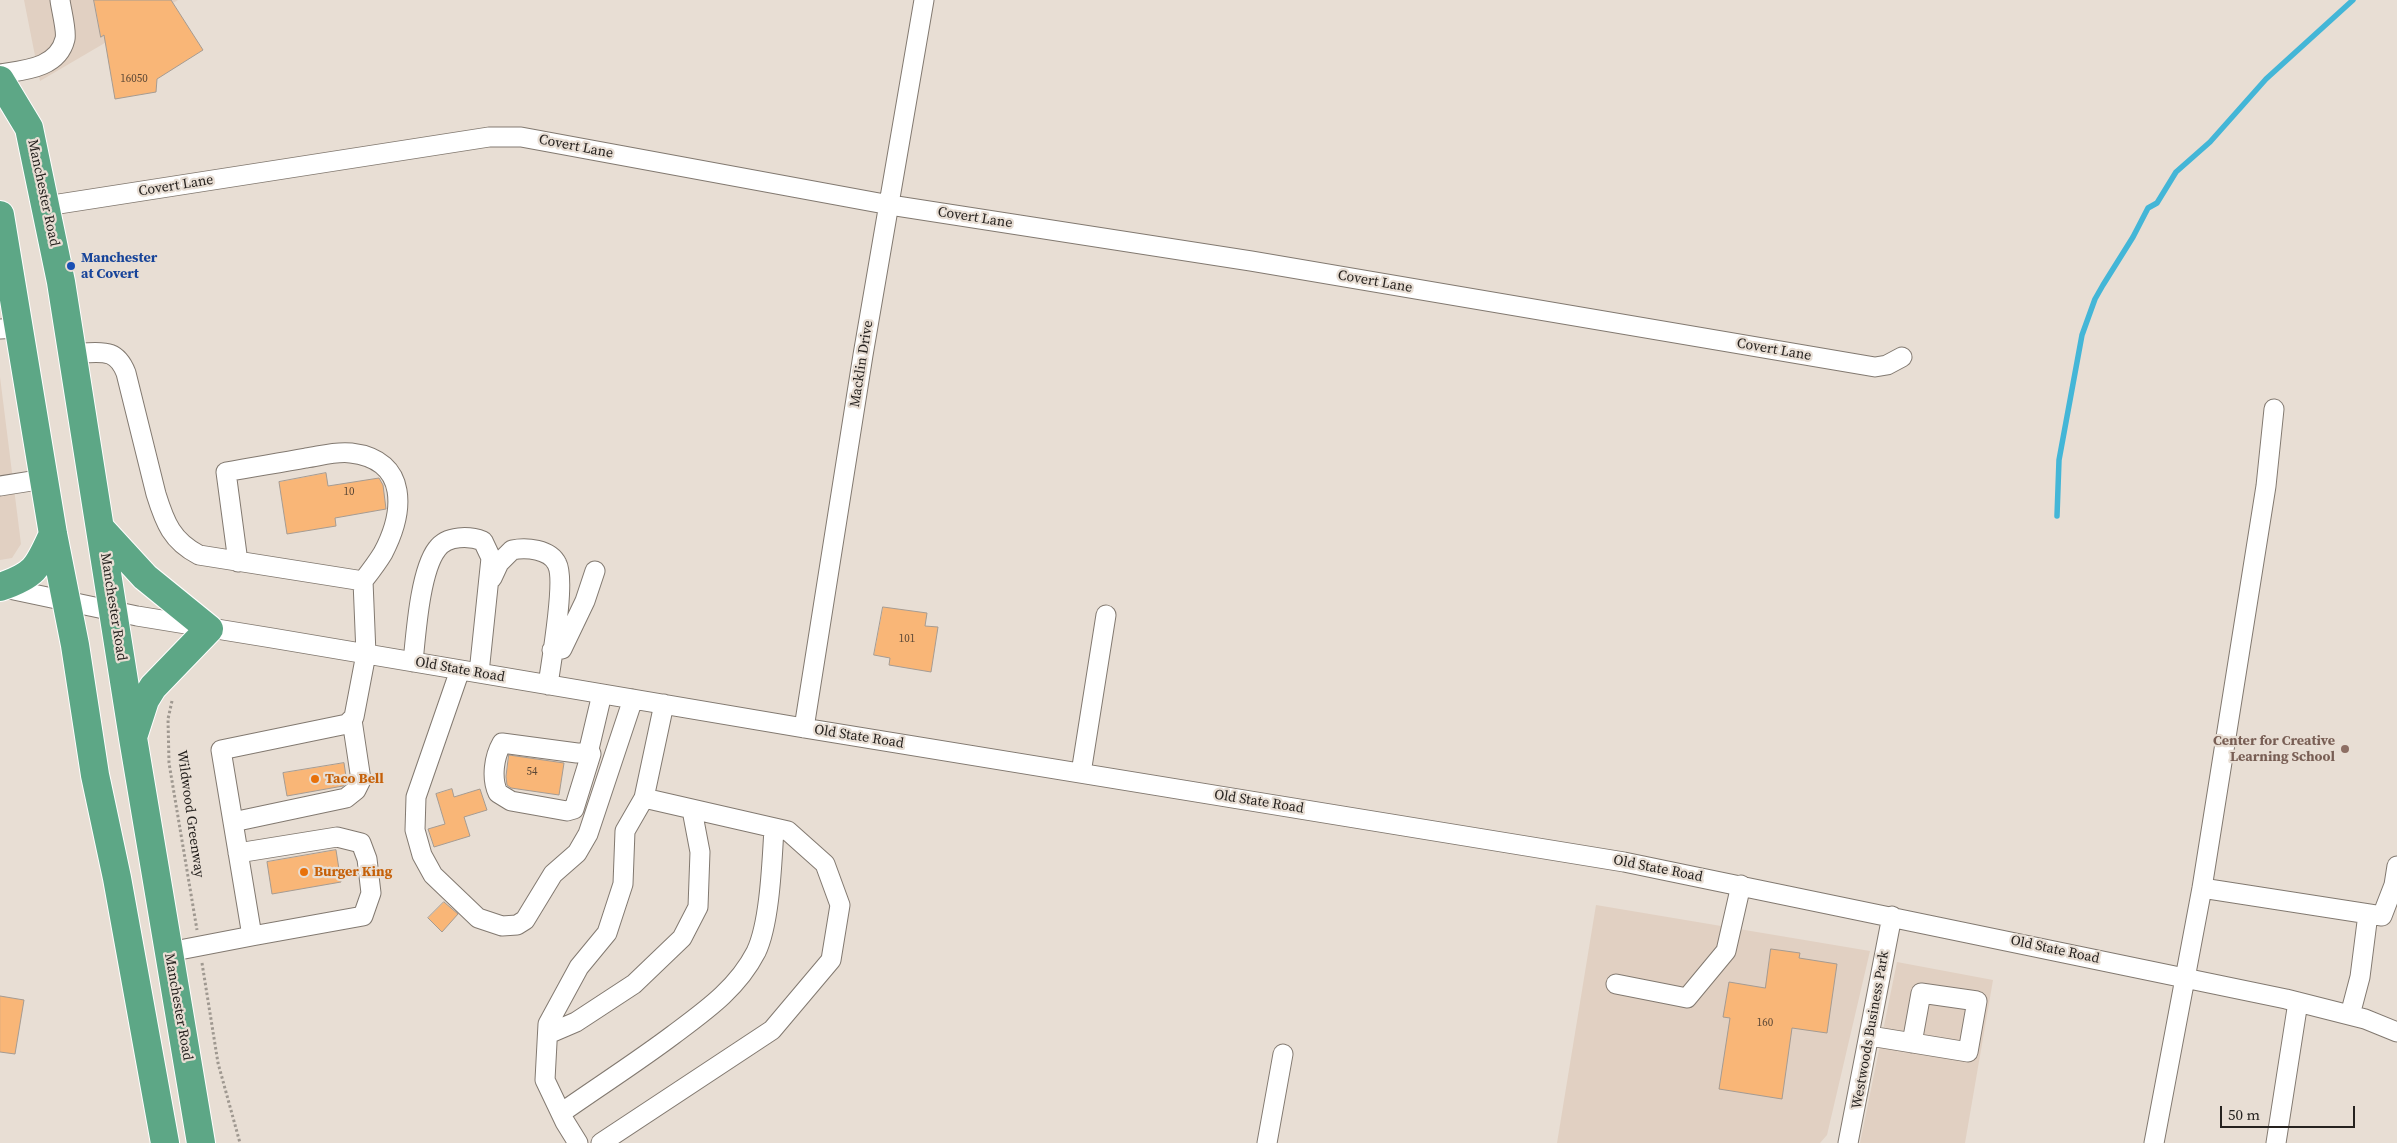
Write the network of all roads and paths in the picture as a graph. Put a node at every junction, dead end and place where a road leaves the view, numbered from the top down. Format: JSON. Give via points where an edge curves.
{"nodes":[{"id":1,"x":60,"y":0,"type":"edge"},
{"id":2,"x":924,"y":0,"type":"edge"},
{"id":3,"x":0,"y":74,"type":"edge"},
{"id":4,"x":0,"y":80,"type":"edge"},
{"id":5,"x":46,"y":206,"type":"junction"},
{"id":6,"x":890,"y":206,"type":"junction"},
{"id":7,"x":0,"y":215,"type":"edge"},
{"id":8,"x":9,"y":328,"type":"edge"},
{"id":9,"x":73,"y":353,"type":"junction"},
{"id":10,"x":1902,"y":357,"type":"dead end"},
{"id":11,"x":2274,"y":409,"type":"dead end"},
{"id":12,"x":44,"y":479,"type":"junction"},
{"id":13,"x":0,"y":486,"type":"edge"},
{"id":14,"x":100,"y":528,"type":"junction"},
{"id":15,"x":53,"y":534,"type":"junction"},
{"id":16,"x":238,"y":562,"type":"junction"},
{"id":17,"x":595,"y":571,"type":"dead end"},
{"id":18,"x":363,"y":582,"type":"junction"},
{"id":19,"x":489,"y":586,"type":"junction"},
{"id":20,"x":0,"y":587,"type":"edge"},
{"id":21,"x":66,"y":602,"type":"junction"},
{"id":22,"x":113,"y":611,"type":"junction"},
{"id":23,"x":1106,"y":615,"type":"dead end"},
{"id":24,"x":210,"y":629,"type":"junction"},
{"id":25,"x":552,"y":650,"type":"junction"},
{"id":26,"x":366,"y":654,"type":"junction"},
{"id":27,"x":413,"y":662,"type":"junction"},
{"id":28,"x":460,"y":670,"type":"junction"},
{"id":29,"x":479,"y":673,"type":"junction"},
{"id":30,"x":548,"y":685,"type":"junction"},
{"id":31,"x":602,"y":694,"type":"junction"},
{"id":32,"x":633,"y":699,"type":"junction"},
{"id":33,"x":173,"y":700,"type":"dead end"},
{"id":34,"x":664,"y":704,"type":"junction"},
{"id":35,"x":352,"y":720,"type":"junction"},
{"id":36,"x":804,"y":728,"type":"junction"},
{"id":37,"x":133,"y":738,"type":"junction"},
{"id":38,"x":589,"y":749,"type":"junction"},
{"id":39,"x":1082,"y":773,"type":"junction"},
{"id":40,"x":644,"y":798,"type":"junction"},
{"id":41,"x":692,"y":810,"type":"junction"},
{"id":42,"x":233,"y":822,"type":"junction"},
{"id":43,"x":774,"y":828,"type":"junction"},
{"id":44,"x":238,"y":854,"type":"junction"},
{"id":45,"x":2397,"y":866,"type":"edge"},
{"id":46,"x":1741,"y":885,"type":"junction"},
{"id":47,"x":2202,"y":888,"type":"junction"},
{"id":48,"x":2368,"y":914,"type":"junction"},
{"id":49,"x":194,"y":916,"type":"dead end"},
{"id":50,"x":1892,"y":916,"type":"junction"},
{"id":51,"x":252,"y":936,"type":"junction"},
{"id":52,"x":169,"y":952,"type":"junction"},
{"id":53,"x":202,"y":963,"type":"dead end"},
{"id":54,"x":2185,"y":978,"type":"junction"},
{"id":55,"x":1616,"y":984,"type":"dead end"},
{"id":56,"x":2298,"y":1002,"type":"junction"},
{"id":57,"x":2350,"y":1015,"type":"junction"},
{"id":58,"x":2397,"y":1032,"type":"edge"},
{"id":59,"x":548,"y":1034,"type":"junction"},
{"id":60,"x":1870,"y":1036,"type":"junction"},
{"id":61,"x":1912,"y":1043,"type":"dead end"},
{"id":62,"x":1283,"y":1054,"type":"dead end"},
{"id":63,"x":561,"y":1113,"type":"junction"},
{"id":64,"x":166,"y":1143,"type":"edge"},
{"id":65,"x":201,"y":1143,"type":"edge"},
{"id":66,"x":240,"y":1143,"type":"edge"},
{"id":67,"x":578,"y":1143,"type":"edge"},
{"id":68,"x":601,"y":1143,"type":"edge"},
{"id":69,"x":1267,"y":1143,"type":"edge"},
{"id":70,"x":1848,"y":1143,"type":"edge"},
{"id":71,"x":2154,"y":1143,"type":"edge"},
{"id":72,"x":2276,"y":1143,"type":"edge"}],
"edges":[{"from":1,"to":3,"type":"street","via":[[66,38],[55,59],[34,68]]},
{"from":2,"to":6,"type":"street","name":"Macklin Drive"},
{"from":4,"to":5,"type":"highway","name":"Manchester Road","via":[[29,128]]},
{"from":5,"to":6,"type":"street","name":"Covert Lane","via":[[489,137],[521,137]]},
{"from":5,"to":9,"type":"highway","name":"Manchester Road"},
{"from":6,"to":10,"type":"street","name":"Covert Lane","via":[[1251,261],[1875,367],[1887,366]]},
{"from":6,"to":36,"type":"street","name":"Macklin Drive"},
{"from":7,"to":8,"type":"highway"},
{"from":8,"to":12,"type":"highway"},
{"from":9,"to":14,"type":"highway","name":"Manchester Road"},
{"from":9,"to":16,"type":"street","via":[[110,354],[121,360],[161,510],[179,543],[199,556]]},
{"from":11,"to":47,"type":"street","via":[[2266,486]]},
{"from":12,"to":13,"type":"street"},
{"from":12,"to":15,"type":"highway"},
{"from":14,"to":22,"type":"highway","name":"Manchester Road"},
{"from":14,"to":24,"type":"highway","via":[[145,577]]},
{"from":15,"to":20,"type":"highway","via":[[40,564],[32,573]]},
{"from":15,"to":21,"type":"highway"},
{"from":16,"to":18,"type":"street"},
{"from":16,"to":18,"type":"street","via":[[226,472],[351,453],[383,465],[392,472],[398,501],[393,530]]},
{"from":17,"to":25,"type":"street","via":[[571,632],[562,648]]},
{"from":18,"to":26,"type":"street"},
{"from":19,"to":25,"type":"street","via":[[498,564],[512,550],[529,548],[550,556],[560,574]]},
{"from":19,"to":27,"type":"street","via":[[491,558],[484,542],[468,537],[458,538],[436,549],[420,606]]},
{"from":19,"to":29,"type":"street"},
{"from":20,"to":21,"type":"street","name":"Old State Road"},
{"from":21,"to":22,"type":"street","name":"Old State Road"},
{"from":21,"to":64,"type":"highway","via":[[95,775]]},
{"from":22,"to":24,"type":"street","name":"Old State Road"},
{"from":22,"to":37,"type":"highway","name":"Manchester Road"},
{"from":23,"to":39,"type":"street"},
{"from":24,"to":26,"type":"street","name":"Old State Road"},
{"from":24,"to":37,"type":"highway","via":[[153,687],[145,700]]},
{"from":25,"to":30,"type":"street"},
{"from":26,"to":27,"type":"street","name":"Old State Road"},
{"from":26,"to":35,"type":"street"},
{"from":27,"to":28,"type":"street","name":"Old State Road"},
{"from":28,"to":29,"type":"street","name":"Old State Road"},
{"from":28,"to":32,"type":"street","via":[[416,797],[415,830],[422,855],[433,874],[478,918],[502,926],[526,920],[553,874],[577,853],[588,834]]},
{"from":29,"to":30,"type":"street","name":"Old State Road"},
{"from":30,"to":31,"type":"street","name":"Old State Road"},
{"from":31,"to":32,"type":"street","name":"Old State Road"},
{"from":31,"to":38,"type":"street"},
{"from":32,"to":34,"type":"street","name":"Old State Road"},
{"from":33,"to":49,"type":"path","name":"Wildwood Greenway","via":[[168,719],[169,763]]},
{"from":34,"to":36,"type":"street","name":"Old State Road"},
{"from":34,"to":40,"type":"street"},
{"from":35,"to":42,"type":"street","via":[[361,780],[356,790],[346,798]]},
{"from":35,"to":42,"type":"street","via":[[347,724],[221,750]]},
{"from":36,"to":39,"type":"street","name":"Old State Road"},
{"from":37,"to":52,"type":"highway","name":"Manchester Road"},
{"from":38,"to":38,"type":"street","via":[[577,753],[502,743],[494,778],[498,793],[511,801],[568,811],[574,809],[591,754]]},
{"from":39,"to":46,"type":"street","name":"Old State Road","via":[[1624,862]]},
{"from":40,"to":41,"type":"street"},
{"from":40,"to":59,"type":"street","via":[[625,831],[622,884],[607,933],[579,967],[548,1024]]},
{"from":41,"to":43,"type":"street"},
{"from":41,"to":59,"type":"street","via":[[700,852],[698,907],[682,938],[634,984],[576,1022]]},
{"from":42,"to":44,"type":"street"},
{"from":43,"to":63,"type":"street","via":[[767,909],[756,951],[735,983],[694,1020]]},
{"from":43,"to":68,"type":"street","via":[[788,831],[825,864],[840,905],[831,960],[772,1030]]},
{"from":44,"to":51,"type":"street"},
{"from":44,"to":51,"type":"street","via":[[337,837],[361,843],[367,859],[371,893],[363,916]]},
{"from":45,"to":48,"type":"street","via":[[2394,885],[2382,916]]},
{"from":46,"to":50,"type":"street","name":"Old State Road"},
{"from":46,"to":55,"type":"street","via":[[1726,951],[1688,998]]},
{"from":47,"to":48,"type":"street"},
{"from":47,"to":54,"type":"street"},
{"from":48,"to":57,"type":"street","via":[[2360,977]]},
{"from":50,"to":54,"type":"street","name":"Old State Road"},
{"from":50,"to":60,"type":"street","name":"Westwoods Business Park"},
{"from":51,"to":52,"type":"street"},
{"from":52,"to":65,"type":"highway","name":"Manchester Road"},
{"from":53,"to":66,"type":"path","via":[[218,1063]]},
{"from":54,"to":56,"type":"street","name":"Old State Road"},
{"from":54,"to":71,"type":"street"},
{"from":56,"to":57,"type":"street","name":"Old State Road"},
{"from":56,"to":72,"type":"street"},
{"from":57,"to":58,"type":"street","name":"Old State Road"},
{"from":59,"to":63,"type":"street","via":[[545,1080]]},
{"from":60,"to":61,"type":"street"},
{"from":60,"to":70,"type":"street","name":"Westwoods Business Park"},
{"from":62,"to":69,"type":"street"},
{"from":63,"to":67,"type":"street"}]}
